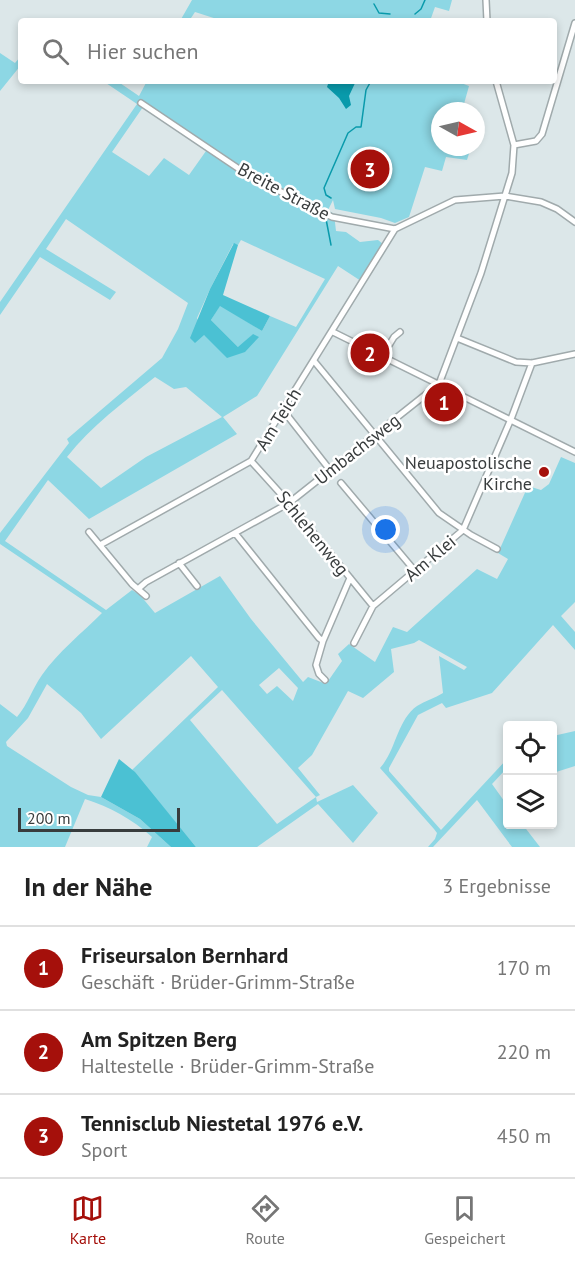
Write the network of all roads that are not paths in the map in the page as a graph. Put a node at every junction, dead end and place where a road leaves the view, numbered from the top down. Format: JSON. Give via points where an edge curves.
{"nodes":[{"id":1,"x":486,"y":0,"type":"edge"},
{"id":2,"x":487,"y":18,"type":"edge"},
{"id":3,"x":575,"y":23,"type":"edge"},
{"id":4,"x":557,"y":75,"type":"edge"},
{"id":5,"x":497,"y":84,"type":"edge"},
{"id":6,"x":554,"y":84,"type":"edge"},
{"id":7,"x":141,"y":104,"type":"dead end"},
{"id":8,"x":514,"y":145,"type":"junction"},
{"id":9,"x":505,"y":196,"type":"junction"},
{"id":10,"x":575,"y":222,"type":"edge"},
{"id":11,"x":395,"y":229,"type":"junction"},
{"id":12,"x":333,"y":332,"type":"junction"},
{"id":13,"x":400,"y":332,"type":"dead end"},
{"id":14,"x":457,"y":338,"type":"junction"},
{"id":15,"x":575,"y":354,"type":"edge"},
{"id":16,"x":383,"y":356,"type":"junction"},
{"id":17,"x":314,"y":361,"type":"junction"},
{"id":18,"x":532,"y":363,"type":"junction"},
{"id":19,"x":439,"y":384,"type":"junction"},
{"id":20,"x":283,"y":410,"type":"junction"},
{"id":21,"x":511,"y":419,"type":"junction"},
{"id":22,"x":374,"y":435,"type":"junction"},
{"id":23,"x":575,"y":452,"type":"edge"},
{"id":24,"x":251,"y":461,"type":"junction"},
{"id":25,"x":330,"y":470,"type":"junction"},
{"id":26,"x":341,"y":483,"type":"dead end"},
{"id":27,"x":289,"y":503,"type":"junction"},
{"id":28,"x":463,"y":530,"type":"junction"},
{"id":29,"x":89,"y":532,"type":"dead end"},
{"id":30,"x":235,"y":533,"type":"junction"},
{"id":31,"x":100,"y":545,"type":"junction"},
{"id":32,"x":497,"y":549,"type":"dead end"},
{"id":33,"x":179,"y":563,"type":"junction"},
{"id":34,"x":415,"y":571,"type":"junction"},
{"id":35,"x":350,"y":578,"type":"junction"},
{"id":36,"x":197,"y":586,"type":"dead end"},
{"id":37,"x":138,"y":589,"type":"junction"},
{"id":38,"x":146,"y":596,"type":"dead end"},
{"id":39,"x":373,"y":606,"type":"junction"},
{"id":40,"x":324,"y":641,"type":"junction"},
{"id":41,"x":354,"y":643,"type":"dead end"},
{"id":42,"x":325,"y":680,"type":"dead end"}],
"edges":[{"from":1,"to":2,"type":"street"},
{"from":3,"to":4,"type":"street"},
{"from":5,"to":8,"type":"street"},
{"from":6,"to":8,"type":"street","via":[[542,134],[536,141]]},
{"from":7,"to":11,"type":"street","name":"Breite Straße","via":[[278,191],[332,217]]},
{"from":8,"to":9,"type":"street"},
{"from":9,"to":10,"type":"street","via":[[541,202]]},
{"from":9,"to":11,"type":"street","via":[[455,200]]},
{"from":9,"to":14,"type":"street"},
{"from":11,"to":12,"type":"street","name":"Am Teich"},
{"from":12,"to":16,"type":"street"},
{"from":12,"to":17,"type":"street","name":"Am Teich"},
{"from":13,"to":16,"type":"street"},
{"from":14,"to":18,"type":"street","via":[[516,363]]},
{"from":14,"to":19,"type":"street"},
{"from":15,"to":18,"type":"street"},
{"from":16,"to":19,"type":"street"},
{"from":17,"to":20,"type":"street","name":"Am Teich"},
{"from":17,"to":22,"type":"street"},
{"from":18,"to":21,"type":"street","name":"Am Klei"},
{"from":19,"to":21,"type":"street"},
{"from":19,"to":22,"type":"street","name":"Umbachsweg"},
{"from":20,"to":24,"type":"street","name":"Am Teich"},
{"from":20,"to":25,"type":"street"},
{"from":21,"to":23,"type":"street"},
{"from":21,"to":28,"type":"street","name":"Am Klei"},
{"from":22,"to":25,"type":"street","name":"Umbachsweg"},
{"from":22,"to":28,"type":"street","via":[[439,513]]},
{"from":24,"to":27,"type":"street","name":"Schlehenweg"},
{"from":24,"to":31,"type":"street","name":"Am Teich"},
{"from":25,"to":27,"type":"street","name":"Umbachsweg"},
{"from":26,"to":34,"type":"street"},
{"from":27,"to":30,"type":"street","name":"Umbachsweg"},
{"from":27,"to":35,"type":"street","name":"Schlehenweg"},
{"from":28,"to":32,"type":"street"},
{"from":28,"to":34,"type":"street","name":"Am Klei"},
{"from":29,"to":31,"type":"street"},
{"from":30,"to":33,"type":"street","name":"Umbachsweg"},
{"from":30,"to":40,"type":"street"},
{"from":31,"to":37,"type":"street"},
{"from":33,"to":36,"type":"street"},
{"from":33,"to":37,"type":"street","name":"Umbachsweg"},
{"from":34,"to":39,"type":"street","name":"Am Klei"},
{"from":35,"to":39,"type":"street","name":"Schlehenweg"},
{"from":35,"to":40,"type":"street"},
{"from":37,"to":38,"type":"street"},
{"from":39,"to":41,"type":"street","name":"Am Klei"},
{"from":40,"to":42,"type":"street","via":[[316,665]]}]}
